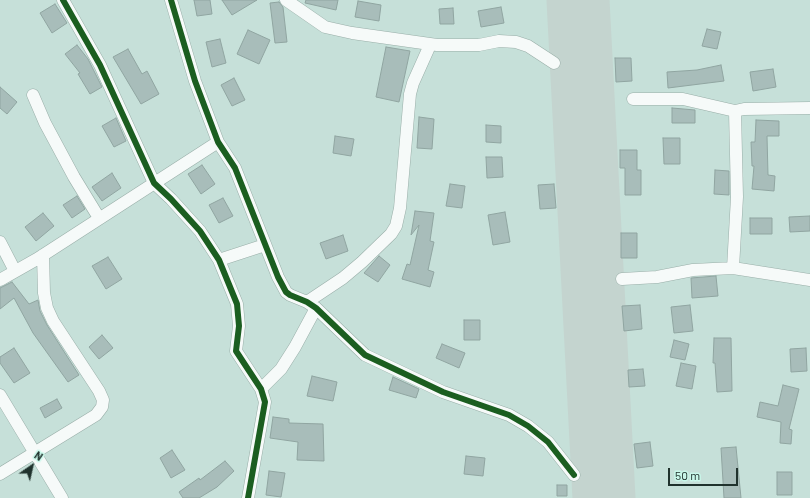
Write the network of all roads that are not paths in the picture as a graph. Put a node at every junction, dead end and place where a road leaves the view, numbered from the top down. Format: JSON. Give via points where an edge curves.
{"nodes":[{"id":1,"x":63,"y":0,"type":"edge"},
{"id":2,"x":171,"y":0,"type":"edge"},
{"id":3,"x":286,"y":0,"type":"edge"},
{"id":4,"x":430,"y":44,"type":"junction"},
{"id":5,"x":554,"y":64,"type":"dead end"},
{"id":6,"x":33,"y":95,"type":"dead end"},
{"id":7,"x":634,"y":99,"type":"dead end"},
{"id":8,"x":810,"y":108,"type":"edge"},
{"id":9,"x":735,"y":111,"type":"junction"},
{"id":10,"x":218,"y":142,"type":"junction"},
{"id":11,"x":154,"y":183,"type":"junction"},
{"id":12,"x":99,"y":218,"type":"junction"},
{"id":13,"x":0,"y":242,"type":"edge"},
{"id":14,"x":265,"y":245,"type":"junction"},
{"id":15,"x":43,"y":255,"type":"junction"},
{"id":16,"x":219,"y":260,"type":"junction"},
{"id":17,"x":732,"y":268,"type":"junction"},
{"id":18,"x":15,"y":271,"type":"junction"},
{"id":19,"x":622,"y":279,"type":"dead end"},
{"id":20,"x":0,"y":280,"type":"edge"},
{"id":21,"x":810,"y":280,"type":"edge"},
{"id":22,"x":311,"y":305,"type":"junction"},
{"id":23,"x":261,"y":389,"type":"junction"},
{"id":24,"x":0,"y":395,"type":"edge"},
{"id":25,"x":35,"y":453,"type":"junction"},
{"id":26,"x":0,"y":474,"type":"edge"},
{"id":27,"x":574,"y":475,"type":"dead end"},
{"id":28,"x":62,"y":498,"type":"edge"},
{"id":29,"x":248,"y":498,"type":"edge"}],
"edges":[{"from":1,"to":11,"type":"street","via":[[100,65]]},
{"from":2,"to":10,"type":"street","via":[[195,81]]},
{"from":3,"to":4,"type":"street","via":[[325,27]]},
{"from":4,"to":5,"type":"street","via":[[463,46],[499,41],[516,42],[528,46]]},
{"from":4,"to":22,"type":"street","via":[[410,94],[400,208],[396,226],[362,262]]},
{"from":6,"to":12,"type":"street","via":[[74,178]]},
{"from":7,"to":9,"type":"street","via":[[683,99]]},
{"from":8,"to":9,"type":"street"},
{"from":9,"to":17,"type":"street","via":[[737,197]]},
{"from":10,"to":11,"type":"street"},
{"from":10,"to":14,"type":"street","via":[[235,168]]},
{"from":11,"to":12,"type":"street"},
{"from":11,"to":16,"type":"street","via":[[189,218]]},
{"from":12,"to":15,"type":"street"},
{"from":13,"to":18,"type":"street"},
{"from":14,"to":16,"type":"street"},
{"from":14,"to":22,"type":"street","via":[[282,287],[290,295]]},
{"from":15,"to":18,"type":"street"},
{"from":15,"to":25,"type":"street","via":[[47,308],[103,400],[102,407],[96,415]]},
{"from":16,"to":23,"type":"street","via":[[238,308],[236,351]]},
{"from":17,"to":19,"type":"street"},
{"from":17,"to":21,"type":"street"},
{"from":18,"to":20,"type":"street"},
{"from":22,"to":23,"type":"street","via":[[295,348]]},
{"from":22,"to":27,"type":"street","via":[[365,355],[443,392],[509,415],[528,426],[548,442]]},
{"from":23,"to":29,"type":"street","via":[[265,402]]},
{"from":24,"to":25,"type":"street"},
{"from":25,"to":26,"type":"street"},
{"from":25,"to":28,"type":"street"}]}
